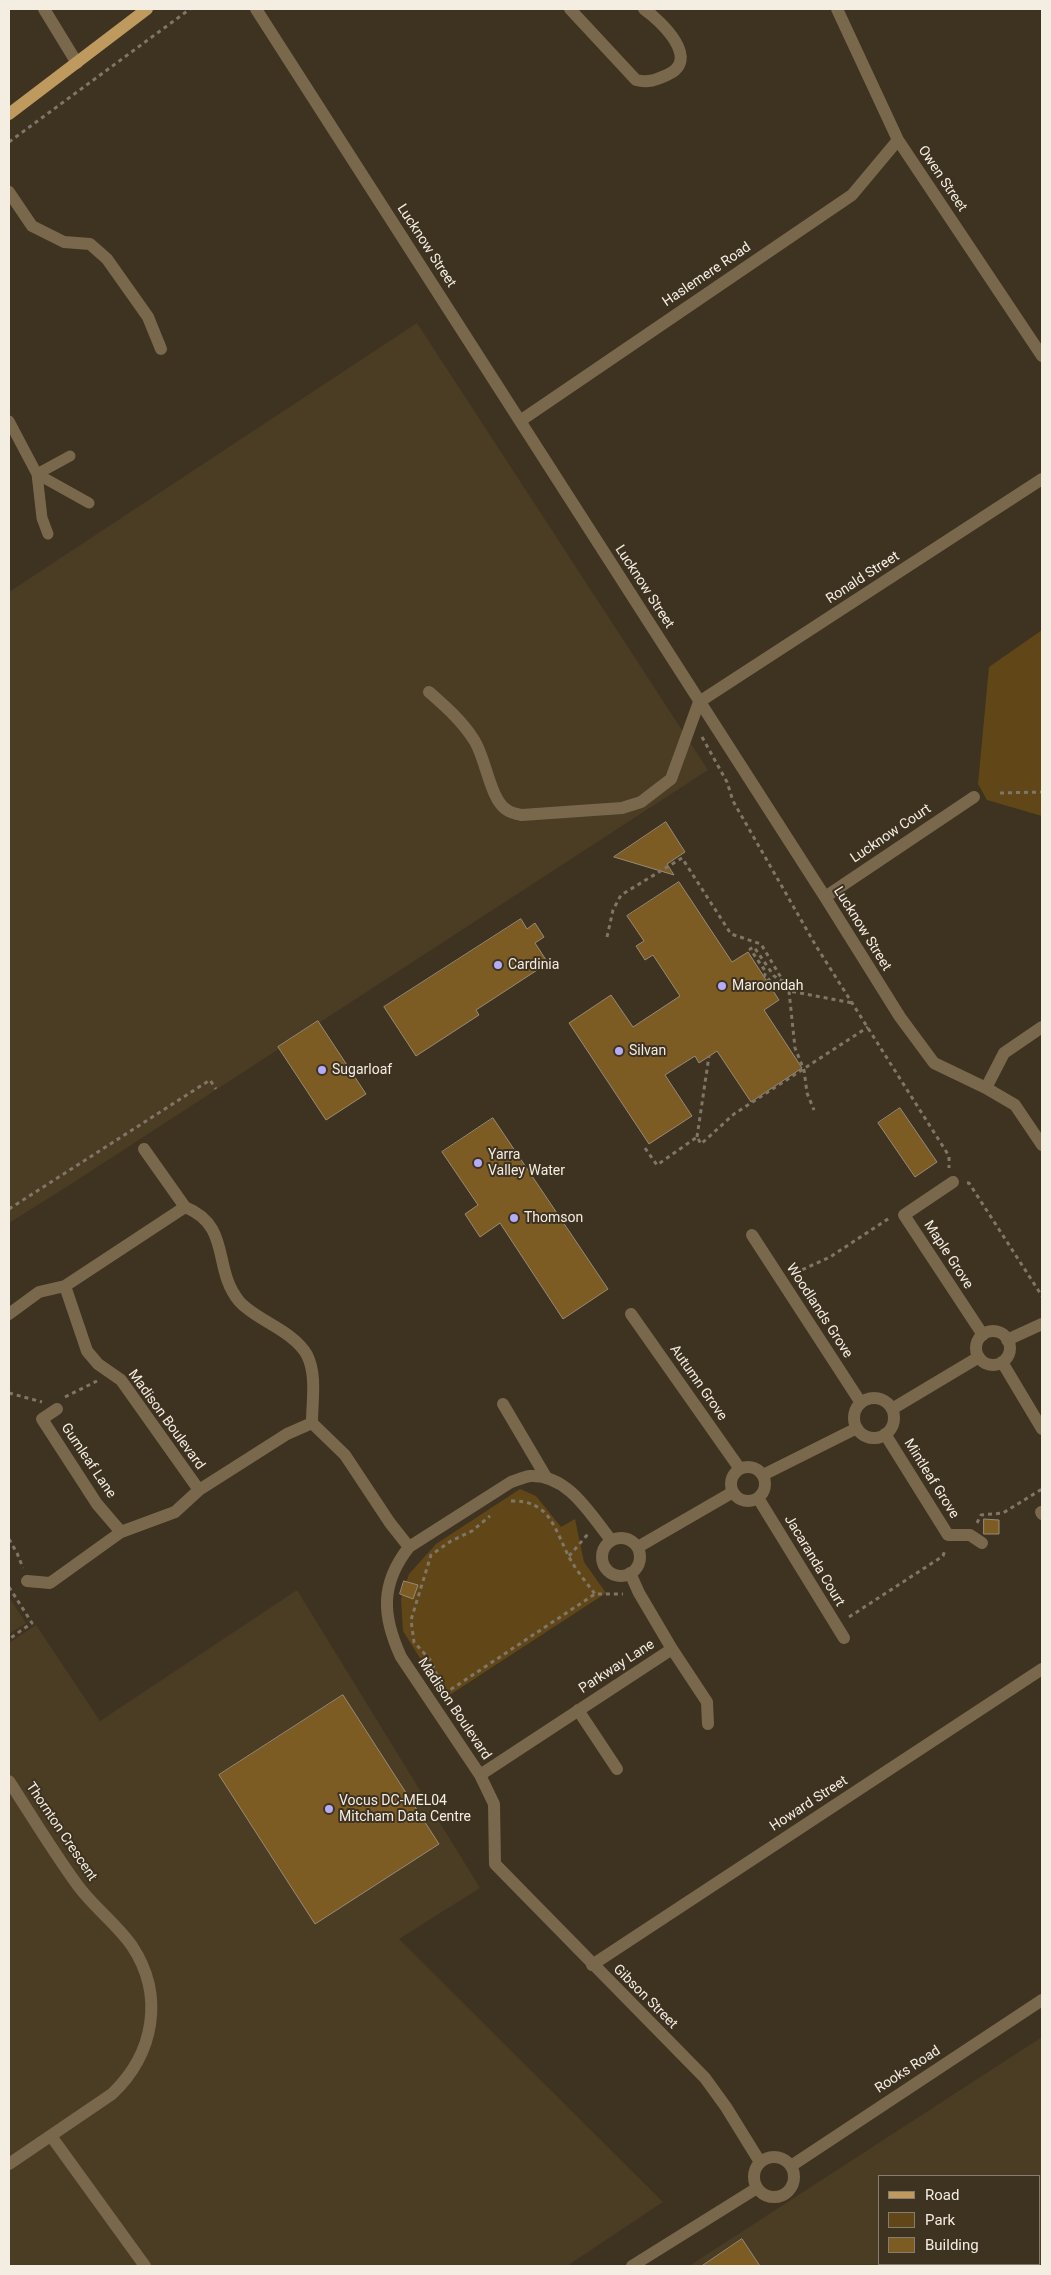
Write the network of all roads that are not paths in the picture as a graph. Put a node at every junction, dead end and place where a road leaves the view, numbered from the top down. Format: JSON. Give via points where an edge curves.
{"nodes":[{"id":1,"x":44,"y":9,"type":"edge"},
{"id":2,"x":147,"y":9,"type":"edge"},
{"id":3,"x":256,"y":9,"type":"edge"},
{"id":4,"x":570,"y":9,"type":"edge"},
{"id":5,"x":644,"y":9,"type":"edge"},
{"id":6,"x":836,"y":9,"type":"edge"},
{"id":7,"x":77,"y":63,"type":"junction"},
{"id":8,"x":9,"y":114,"type":"edge"},
{"id":9,"x":898,"y":140,"type":"junction"},
{"id":10,"x":9,"y":192,"type":"edge"},
{"id":11,"x":161,"y":349,"type":"dead end"},
{"id":12,"x":1042,"y":356,"type":"edge"},
{"id":13,"x":520,"y":421,"type":"junction"},
{"id":14,"x":9,"y":422,"type":"edge"},
{"id":15,"x":70,"y":456,"type":"dead end"},
{"id":16,"x":37,"y":474,"type":"junction"},
{"id":17,"x":1042,"y":478,"type":"edge"},
{"id":18,"x":89,"y":503,"type":"dead end"},
{"id":19,"x":48,"y":534,"type":"dead end"},
{"id":20,"x":429,"y":692,"type":"dead end"},
{"id":21,"x":699,"y":702,"type":"junction"},
{"id":22,"x":974,"y":797,"type":"dead end"},
{"id":23,"x":825,"y":897,"type":"junction"},
{"id":24,"x":1042,"y":1028,"type":"edge"},
{"id":25,"x":986,"y":1088,"type":"junction"},
{"id":26,"x":1042,"y":1145,"type":"edge"},
{"id":27,"x":144,"y":1149,"type":"dead end"},
{"id":28,"x":952,"y":1182,"type":"road end"},
{"id":29,"x":185,"y":1207,"type":"junction"},
{"id":30,"x":752,"y":1235,"type":"dead end"},
{"id":31,"x":65,"y":1286,"type":"junction"},
{"id":32,"x":9,"y":1314,"type":"edge"},
{"id":33,"x":631,"y":1314,"type":"dead end"},
{"id":34,"x":1042,"y":1324,"type":"edge"},
{"id":35,"x":982,"y":1334,"type":"junction"},
{"id":36,"x":1007,"y":1340,"type":"junction"},
{"id":37,"x":978,"y":1357,"type":"junction"},
{"id":38,"x":1002,"y":1362,"type":"junction"},
{"id":39,"x":861,"y":1403,"type":"junction"},
{"id":40,"x":503,"y":1404,"type":"dead end"},
{"id":41,"x":57,"y":1409,"type":"dead end"},
{"id":42,"x":892,"y":1409,"type":"junction"},
{"id":43,"x":312,"y":1423,"type":"junction"},
{"id":44,"x":857,"y":1428,"type":"junction"},
{"id":45,"x":1042,"y":1429,"type":"edge"},
{"id":46,"x":885,"y":1434,"type":"junction"},
{"id":47,"x":740,"y":1469,"type":"junction"},
{"id":48,"x":763,"y":1475,"type":"junction"},
{"id":49,"x":546,"y":1477,"type":"junction"},
{"id":50,"x":199,"y":1490,"type":"junction"},
{"id":51,"x":733,"y":1492,"type":"junction"},
{"id":52,"x":758,"y":1498,"type":"junction"},
{"id":53,"x":121,"y":1532,"type":"junction"},
{"id":54,"x":611,"y":1540,"type":"junction"},
{"id":55,"x":982,"y":1543,"type":"dead end"},
{"id":56,"x":409,"y":1547,"type":"junction"},
{"id":57,"x":638,"y":1547,"type":"junction"},
{"id":58,"x":630,"y":1574,"type":"junction"},
{"id":59,"x":27,"y":1581,"type":"road end"},
{"id":60,"x":844,"y":1638,"type":"dead end"},
{"id":61,"x":672,"y":1649,"type":"junction"},
{"id":62,"x":1042,"y":1669,"type":"edge"},
{"id":63,"x":578,"y":1710,"type":"junction"},
{"id":64,"x":708,"y":1724,"type":"dead end"},
{"id":65,"x":617,"y":1769,"type":"dead end"},
{"id":66,"x":480,"y":1775,"type":"junction"},
{"id":67,"x":9,"y":1781,"type":"edge"},
{"id":68,"x":495,"y":1864,"type":"joint"},
{"id":69,"x":592,"y":1965,"type":"junction"},
{"id":70,"x":1042,"y":2000,"type":"edge"},
{"id":71,"x":51,"y":2136,"type":"junction"},
{"id":72,"x":760,"y":2162,"type":"junction"},
{"id":73,"x":9,"y":2164,"type":"edge"},
{"id":74,"x":790,"y":2166,"type":"junction"},
{"id":75,"x":757,"y":2188,"type":"junction"},
{"id":76,"x":145,"y":2266,"type":"edge"},
{"id":77,"x":632,"y":2266,"type":"edge"}],
"edges":[{"from":1,"to":7,"type":"street"},
{"from":2,"to":7,"type":"main road"},
{"from":3,"to":13,"type":"street","name":"Lucknow Street"},
{"from":4,"to":5,"type":"street","via":[[636,80],[644,82],[670,74],[681,57],[670,32]]},
{"from":6,"to":9,"type":"street","name":"Owen Street"},
{"from":7,"to":8,"type":"main road"},
{"from":9,"to":12,"type":"street","name":"Owen Street"},
{"from":9,"to":13,"type":"street","name":"Haslemere Road","via":[[852,195]]},
{"from":10,"to":11,"type":"street","via":[[32,226],[64,242],[90,244],[107,259],[148,318]]},
{"from":13,"to":21,"type":"street","name":"Lucknow Street"},
{"from":14,"to":16,"type":"lane"},
{"from":15,"to":16,"type":"lane"},
{"from":16,"to":18,"type":"lane"},
{"from":16,"to":19,"type":"lane","via":[[42,518]]},
{"from":17,"to":21,"type":"street","name":"Ronald Street"},
{"from":20,"to":21,"type":"street","via":[[461,721],[473,738],[481,751],[497,799],[506,810],[522,815],[622,808],[641,802],[670,779]]},
{"from":21,"to":23,"type":"street","name":"Lucknow Street"},
{"from":22,"to":23,"type":"street","name":"Lucknow Court"},
{"from":23,"to":25,"type":"street","name":"Lucknow Street","via":[[900,1017],[934,1063]]},
{"from":24,"to":25,"type":"street","via":[[1004,1053]]},
{"from":25,"to":26,"type":"street","name":"Lucknow Street","via":[[1015,1105]]},
{"from":27,"to":29,"type":"street"},
{"from":28,"to":35,"type":"street","name":"Maple Grove","via":[[904,1215]]},
{"from":29,"to":31,"type":"street"},
{"from":29,"to":43,"type":"street","via":[[196,1211],[210,1223],[218,1240],[227,1280],[240,1302],[297,1342],[307,1356],[313,1377]]},
{"from":30,"to":39,"type":"street","name":"Woodlands Grove"},
{"from":31,"to":32,"type":"street","via":[[39,1292]]},
{"from":31,"to":50,"type":"street","name":"Madison Boulevard","via":[[87,1351],[98,1364],[121,1380]]},
{"from":33,"to":47,"type":"street","name":"Autumn Grove"},
{"from":34,"to":36,"type":"street"},
{"from":35,"to":36,"type":"street","via":[[999,1332]]},
{"from":35,"to":37,"type":"street","via":[[976,1344]]},
{"from":36,"to":38,"type":"street","via":[[1009,1350]]},
{"from":37,"to":38,"type":"street","via":[[989,1364]]},
{"from":37,"to":42,"type":"street"},
{"from":38,"to":45,"type":"street"},
{"from":39,"to":42,"type":"street","via":[[882,1399]]},
{"from":39,"to":44,"type":"street","via":[[854,1416]]},
{"from":40,"to":49,"type":"street"},
{"from":41,"to":53,"type":"street","name":"Gumleaf Lane","via":[[42,1419],[97,1504]]},
{"from":42,"to":46,"type":"street","via":[[893,1423]]},
{"from":43,"to":50,"type":"street","via":[[287,1434]]},
{"from":43,"to":56,"type":"street","via":[[345,1455]]},
{"from":44,"to":46,"type":"street","via":[[873,1438]]},
{"from":44,"to":48,"type":"street"},
{"from":46,"to":55,"type":"street","name":"Mintleaf Grove","via":[[948,1535],[970,1536]]},
{"from":47,"to":48,"type":"street","via":[[753,1468]]},
{"from":47,"to":51,"type":"street","via":[[732,1478]]},
{"from":48,"to":52,"type":"street","via":[[765,1488]]},
{"from":49,"to":54,"type":"street","via":[[565,1486]]},
{"from":49,"to":56,"type":"street","name":"Madison Boulevard","via":[[528,1476],[511,1482]]},
{"from":50,"to":53,"type":"street","via":[[175,1512]]},
{"from":51,"to":52,"type":"street","via":[[744,1500]]},
{"from":51,"to":57,"type":"street"},
{"from":52,"to":60,"type":"street","name":"Jacaranda Court"},
{"from":53,"to":59,"type":"street","via":[[50,1583]]},
{"from":54,"to":57,"type":"street","via":[[626,1538]]},
{"from":54,"to":58,"type":"street","via":[[602,1552],[604,1566],[616,1575]]},
{"from":56,"to":66,"type":"street","name":"Madison Boulevard","via":[[398,1561],[389,1585],[386,1615],[391,1635],[401,1657]]},
{"from":57,"to":58,"type":"street","via":[[639,1562]]},
{"from":58,"to":61,"type":"street","name":"Parkway Lane"},
{"from":61,"to":63,"type":"street","name":"Parkway Lane"},
{"from":61,"to":64,"type":"street","name":"Parkway Lane","via":[[707,1702]]},
{"from":62,"to":69,"type":"street","name":"Howard Street"},
{"from":63,"to":65,"type":"street","name":"Parkway Lane"},
{"from":63,"to":66,"type":"street","name":"Parkway Lane"},
{"from":66,"to":68,"type":"street","name":"Madison Boulevard","via":[[494,1804]]},
{"from":67,"to":71,"type":"street","name":"Thornton Crescent","via":[[77,1885],[131,1944],[142,1963],[149,1988],[152,2014],[148,2035],[134,2069],[112,2094]]},
{"from":68,"to":69,"type":"street","name":"Gibson Street"},
{"from":69,"to":72,"type":"street","name":"Gibson Street","via":[[705,2078]]},
{"from":70,"to":74,"type":"street","name":"Rooks Road"},
{"from":71,"to":73,"type":"street","name":"Thornton Crescent"},
{"from":71,"to":76,"type":"street"},
{"from":72,"to":74,"type":"street","via":[[766,2158],[780,2158]]},
{"from":72,"to":75,"type":"street","via":[[754,2174]]},
{"from":74,"to":75,"type":"street","via":[[793,2180],[786,2192],[768,2196]]},
{"from":75,"to":77,"type":"street"}]}
